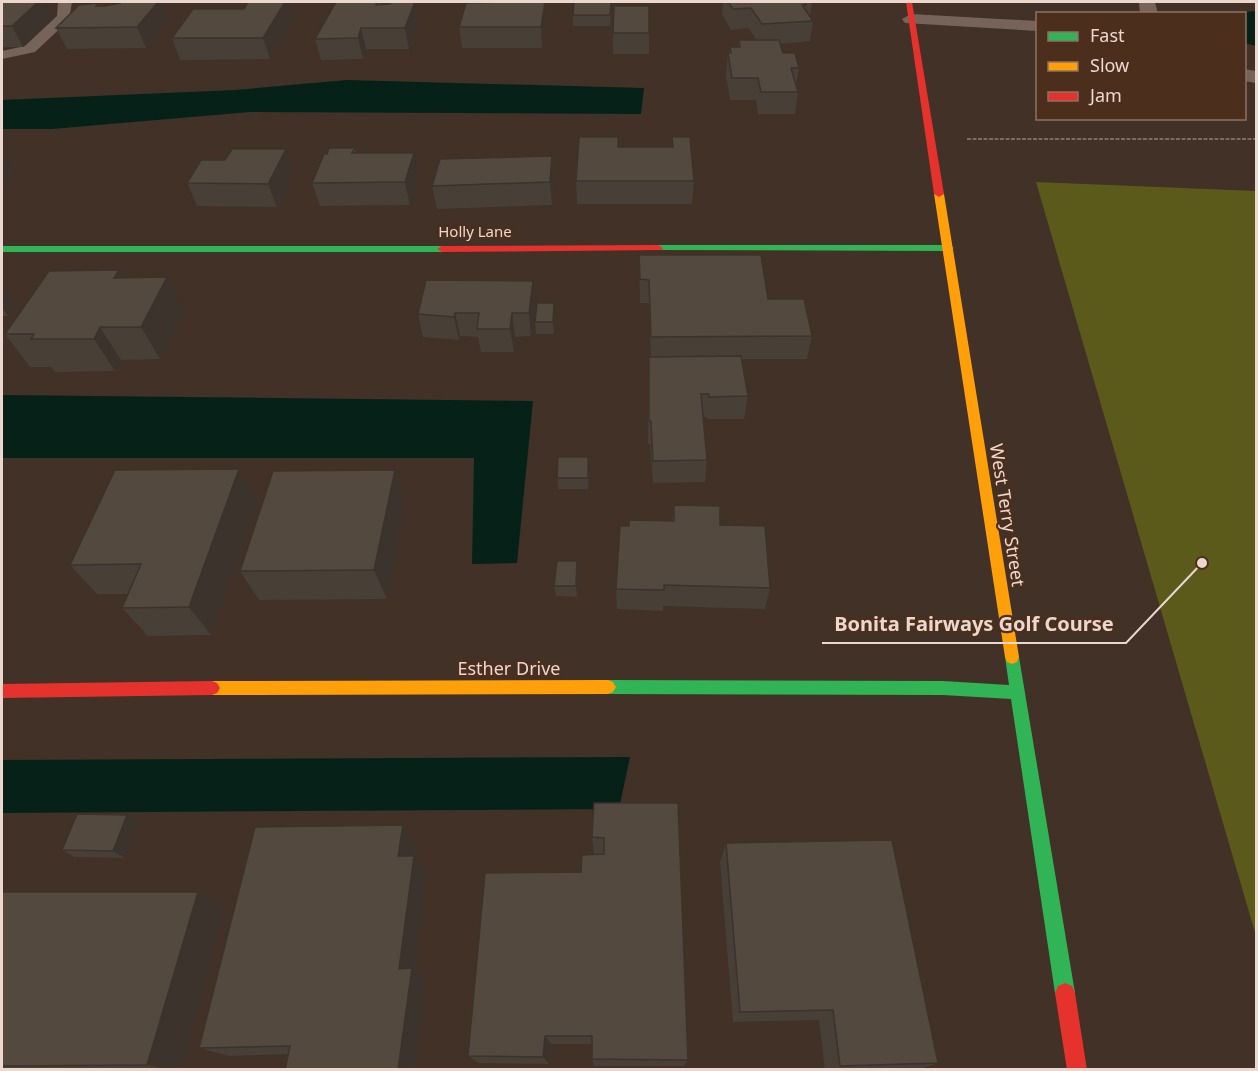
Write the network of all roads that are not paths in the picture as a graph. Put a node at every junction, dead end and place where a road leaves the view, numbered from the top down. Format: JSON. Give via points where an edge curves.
{"nodes":[{"id":1,"x":65,"y":2,"type":"edge"},
{"id":2,"x":910,"y":10,"type":"edge"},
{"id":3,"x":1036,"y":26,"type":"edge"},
{"id":4,"x":2,"y":55,"type":"edge"},
{"id":5,"x":949,"y":248,"type":"junction"},
{"id":6,"x":2,"y":249,"type":"edge"},
{"id":7,"x":2,"y":690,"type":"edge"},
{"id":8,"x":1017,"y":692,"type":"junction"},
{"id":9,"x":1077,"y":1070,"type":"edge"}],
"edges":[{"from":1,"to":4,"type":"lane","via":[[64,17],[30,49]]},
{"from":2,"to":3,"type":"street"},
{"from":2,"to":5,"type":"street","name":"West Terry Street"},
{"from":5,"to":6,"type":"street","name":"Holly Lane"},
{"from":5,"to":8,"type":"street","name":"West Terry Street"},
{"from":7,"to":8,"type":"street","name":"Esther Drive","via":[[363,686],[943,688]]},
{"from":8,"to":9,"type":"street","name":"West Terry Street"}]}
